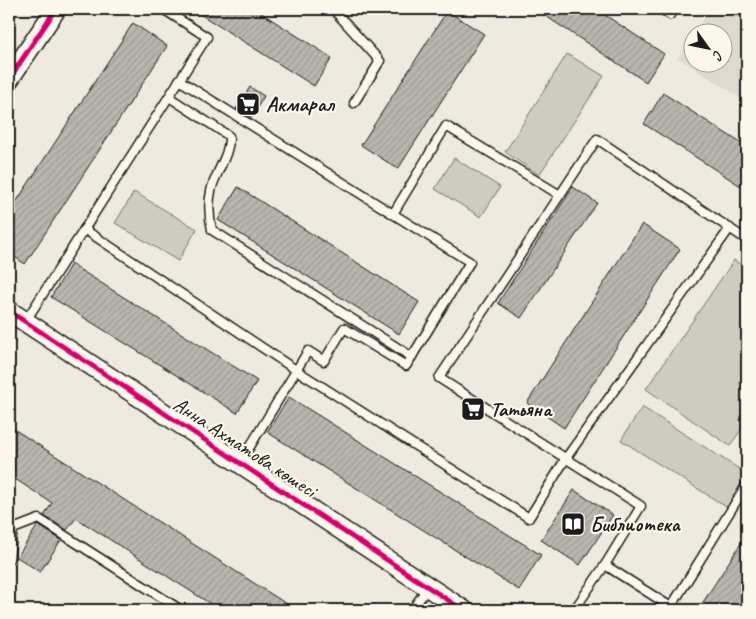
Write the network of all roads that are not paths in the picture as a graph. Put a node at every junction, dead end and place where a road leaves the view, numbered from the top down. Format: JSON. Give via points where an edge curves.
{"nodes":[{"id":1,"x":56,"y":9,"type":"edge"},
{"id":2,"x":163,"y":9,"type":"edge"},
{"id":3,"x":333,"y":9,"type":"edge"},
{"id":4,"x":661,"y":9,"type":"edge"},
{"id":5,"x":670,"y":15,"type":"dead end"},
{"id":6,"x":9,"y":79,"type":"edge"},
{"id":7,"x":179,"y":80,"type":"junction"},
{"id":8,"x":169,"y":97,"type":"junction"},
{"id":9,"x":354,"y":103,"type":"dead end"},
{"id":10,"x":560,"y":195,"type":"junction"},
{"id":11,"x":392,"y":214,"type":"junction"},
{"id":12,"x":730,"y":228,"type":"junction"},
{"id":13,"x":84,"y":229,"type":"junction"},
{"id":14,"x":747,"y":240,"type":"edge"},
{"id":15,"x":9,"y":311,"type":"edge"},
{"id":16,"x":25,"y":322,"type":"junction"},
{"id":17,"x":412,"y":357,"type":"junction"},
{"id":18,"x":296,"y":370,"type":"junction"},
{"id":19,"x":566,"y":458,"type":"junction"},
{"id":20,"x":240,"y":463,"type":"junction"},
{"id":21,"x":747,"y":484,"type":"edge"},
{"id":22,"x":11,"y":527,"type":"edge"},
{"id":23,"x":9,"y":559,"type":"edge"},
{"id":24,"x":604,"y":565,"type":"junction"},
{"id":25,"x":428,"y":587,"type":"junction"},
{"id":26,"x":181,"y":610,"type":"edge"},
{"id":27,"x":412,"y":610,"type":"edge"},
{"id":28,"x":463,"y":610,"type":"edge"},
{"id":29,"x":574,"y":610,"type":"edge"}],
"edges":[{"from":1,"to":6,"type":"street"},
{"from":2,"to":7,"type":"lane","via":[[206,37]]},
{"from":3,"to":9,"type":"lane","via":[[380,61]]},
{"from":4,"to":5,"type":"lane"},
{"from":7,"to":8,"type":"lane"},
{"from":7,"to":11,"type":"lane"},
{"from":8,"to":13,"type":"lane"},
{"from":8,"to":17,"type":"lane","via":[[229,136],[230,146],[211,190],[209,215],[212,230]]},
{"from":10,"to":11,"type":"lane","via":[[446,126]]},
{"from":10,"to":12,"type":"lane","via":[[597,139]]},
{"from":10,"to":19,"type":"lane","via":[[439,378]]},
{"from":11,"to":17,"type":"lane","via":[[470,262]]},
{"from":12,"to":14,"type":"lane"},
{"from":12,"to":19,"type":"lane"},
{"from":13,"to":16,"type":"lane"},
{"from":13,"to":18,"type":"lane"},
{"from":15,"to":16,"type":"street","name":"Анна Ахматова көшесі"},
{"from":16,"to":20,"type":"street","name":"Анна Ахматова көшесі"},
{"from":17,"to":18,"type":"lane","via":[[406,366],[344,328],[324,361],[308,351]]},
{"from":18,"to":19,"type":"lane","via":[[529,518]]},
{"from":18,"to":20,"type":"lane"},
{"from":19,"to":24,"type":"lane","via":[[641,506]]},
{"from":20,"to":25,"type":"street","name":"Анна Ахматова көшесі"},
{"from":21,"to":24,"type":"lane","via":[[671,607]]},
{"from":22,"to":23,"type":"lane"},
{"from":22,"to":26,"type":"lane","via":[[39,519]]},
{"from":24,"to":29,"type":"lane"},
{"from":25,"to":27,"type":"lane"},
{"from":25,"to":28,"type":"street","name":"Анна Ахматова көшесі"}]}
